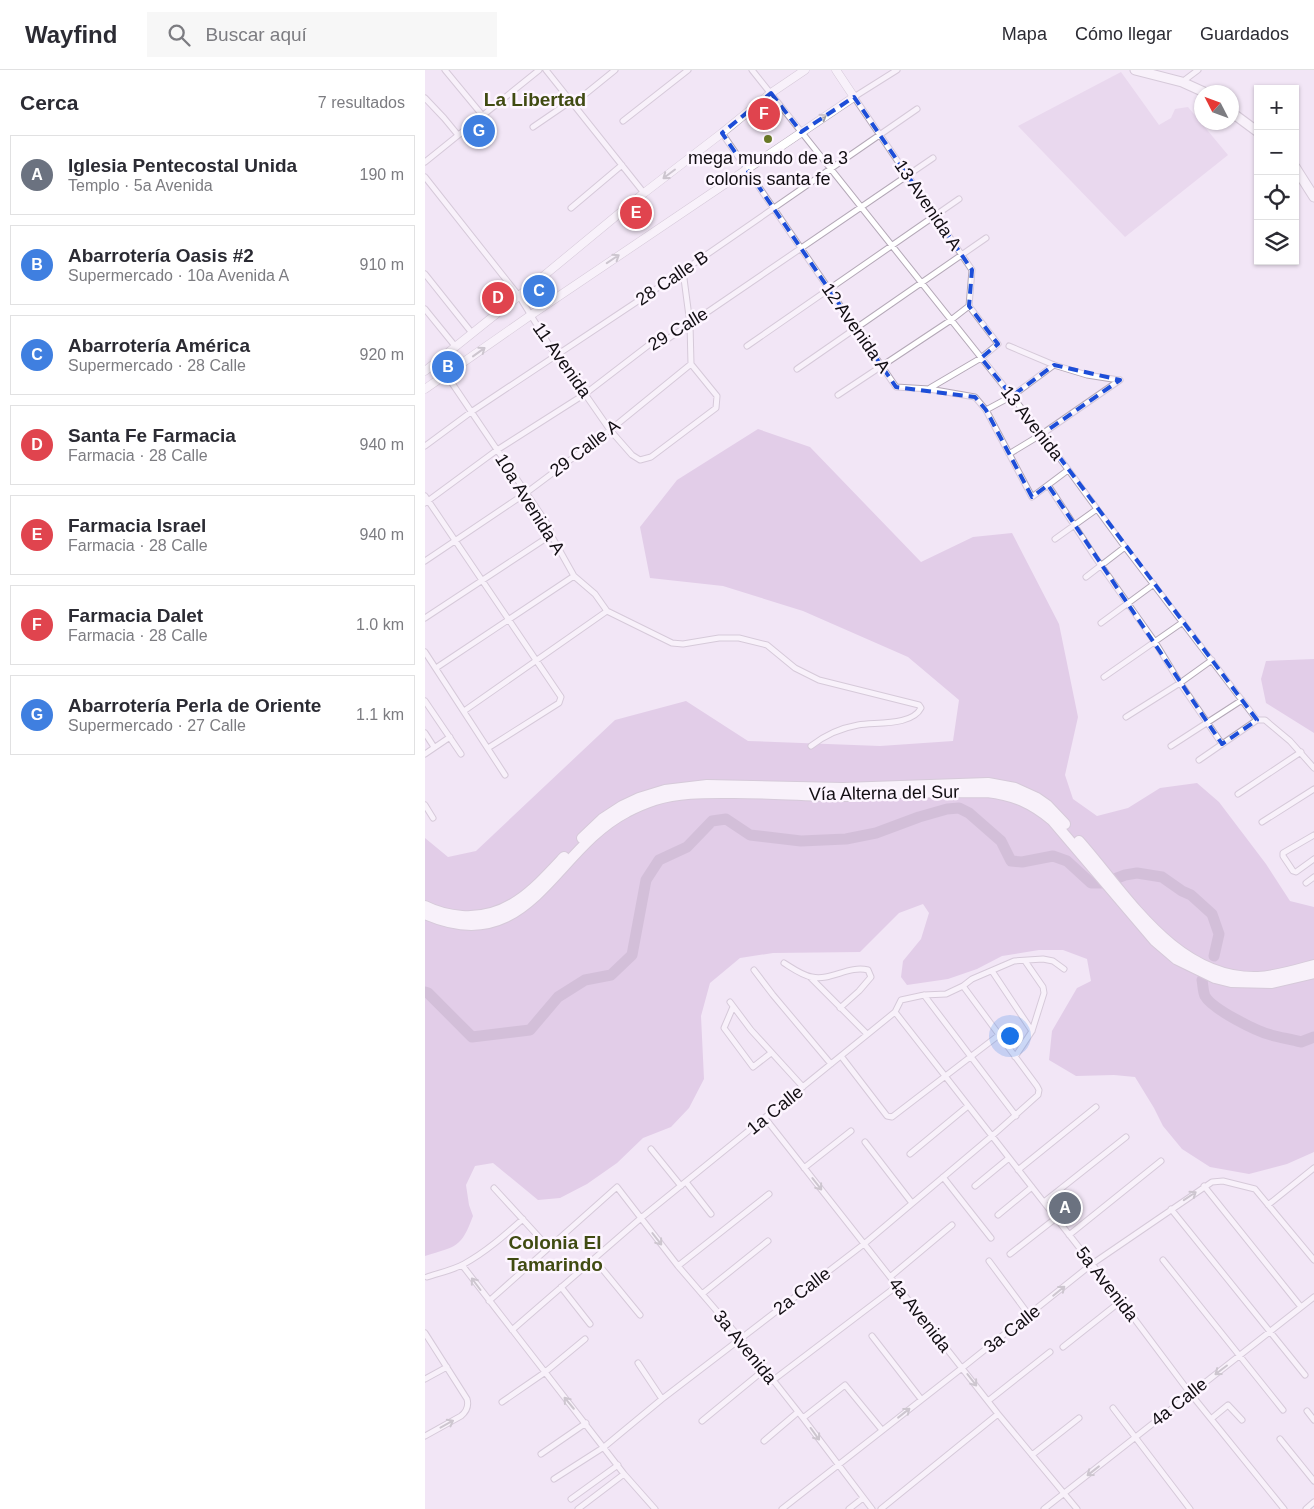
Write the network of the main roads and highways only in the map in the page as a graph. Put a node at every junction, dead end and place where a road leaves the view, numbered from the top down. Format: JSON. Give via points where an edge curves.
{"nodes":[{"id":1,"x":805,"y":70,"type":"edge"},
{"id":2,"x":836,"y":70,"type":"edge"},
{"id":3,"x":1135,"y":70,"type":"edge"},
{"id":4,"x":1194,"y":87,"type":"edge"},
{"id":5,"x":1239,"y":118,"type":"edge"},
{"id":6,"x":1255,"y":130,"type":"edge"},
{"id":7,"x":1299,"y":173,"type":"edge"},
{"id":8,"x":1314,"y":196,"type":"edge"},
{"id":9,"x":425,"y":371,"type":"edge"},
{"id":10,"x":425,"y":389,"type":"edge"},
{"id":11,"x":901,"y":790,"type":"junction"},
{"id":12,"x":425,"y":906,"type":"edge"},
{"id":13,"x":425,"y":914,"type":"edge"},
{"id":14,"x":1314,"y":965,"type":"edge"},
{"id":15,"x":1314,"y":973,"type":"edge"},
{"id":16,"x":1233,"y":978,"type":"junction"}],
"edges":[{"from":1,"to":9,"type":"main road","one_way":true,"via":[[644,193]]},
{"from":10,"to":2,"type":"main road","name":"13 Avenida A","one_way":true,"via":[[854,97]]},
{"from":3,"to":4,"type":"main road"},
{"from":5,"to":6,"type":"main road"},
{"from":7,"to":8,"type":"main road"},
{"from":11,"to":12,"type":"highway","name":"Vía Alterna del Sur","via":[[707,784],[665,790],[639,798],[602,819],[529,892],[507,908],[470,917],[453,916]]},
{"from":11,"to":13,"type":"highway","name":"Vía Alterna del Sur","via":[[843,796],[707,793],[654,800],[626,812],[594,835],[535,899],[511,916],[465,925]]},
{"from":11,"to":16,"type":"highway","name":"Vía Alterna del Sur","via":[[955,788],[1003,794],[1055,818],[1118,892],[1185,959],[1215,978]]},
{"from":14,"to":16,"type":"highway","name":"Vía Alterna del Sur","via":[[1289,972]]},
{"from":15,"to":16,"type":"highway","name":"Vía Alterna del Sur","via":[[1272,983]]}]}
